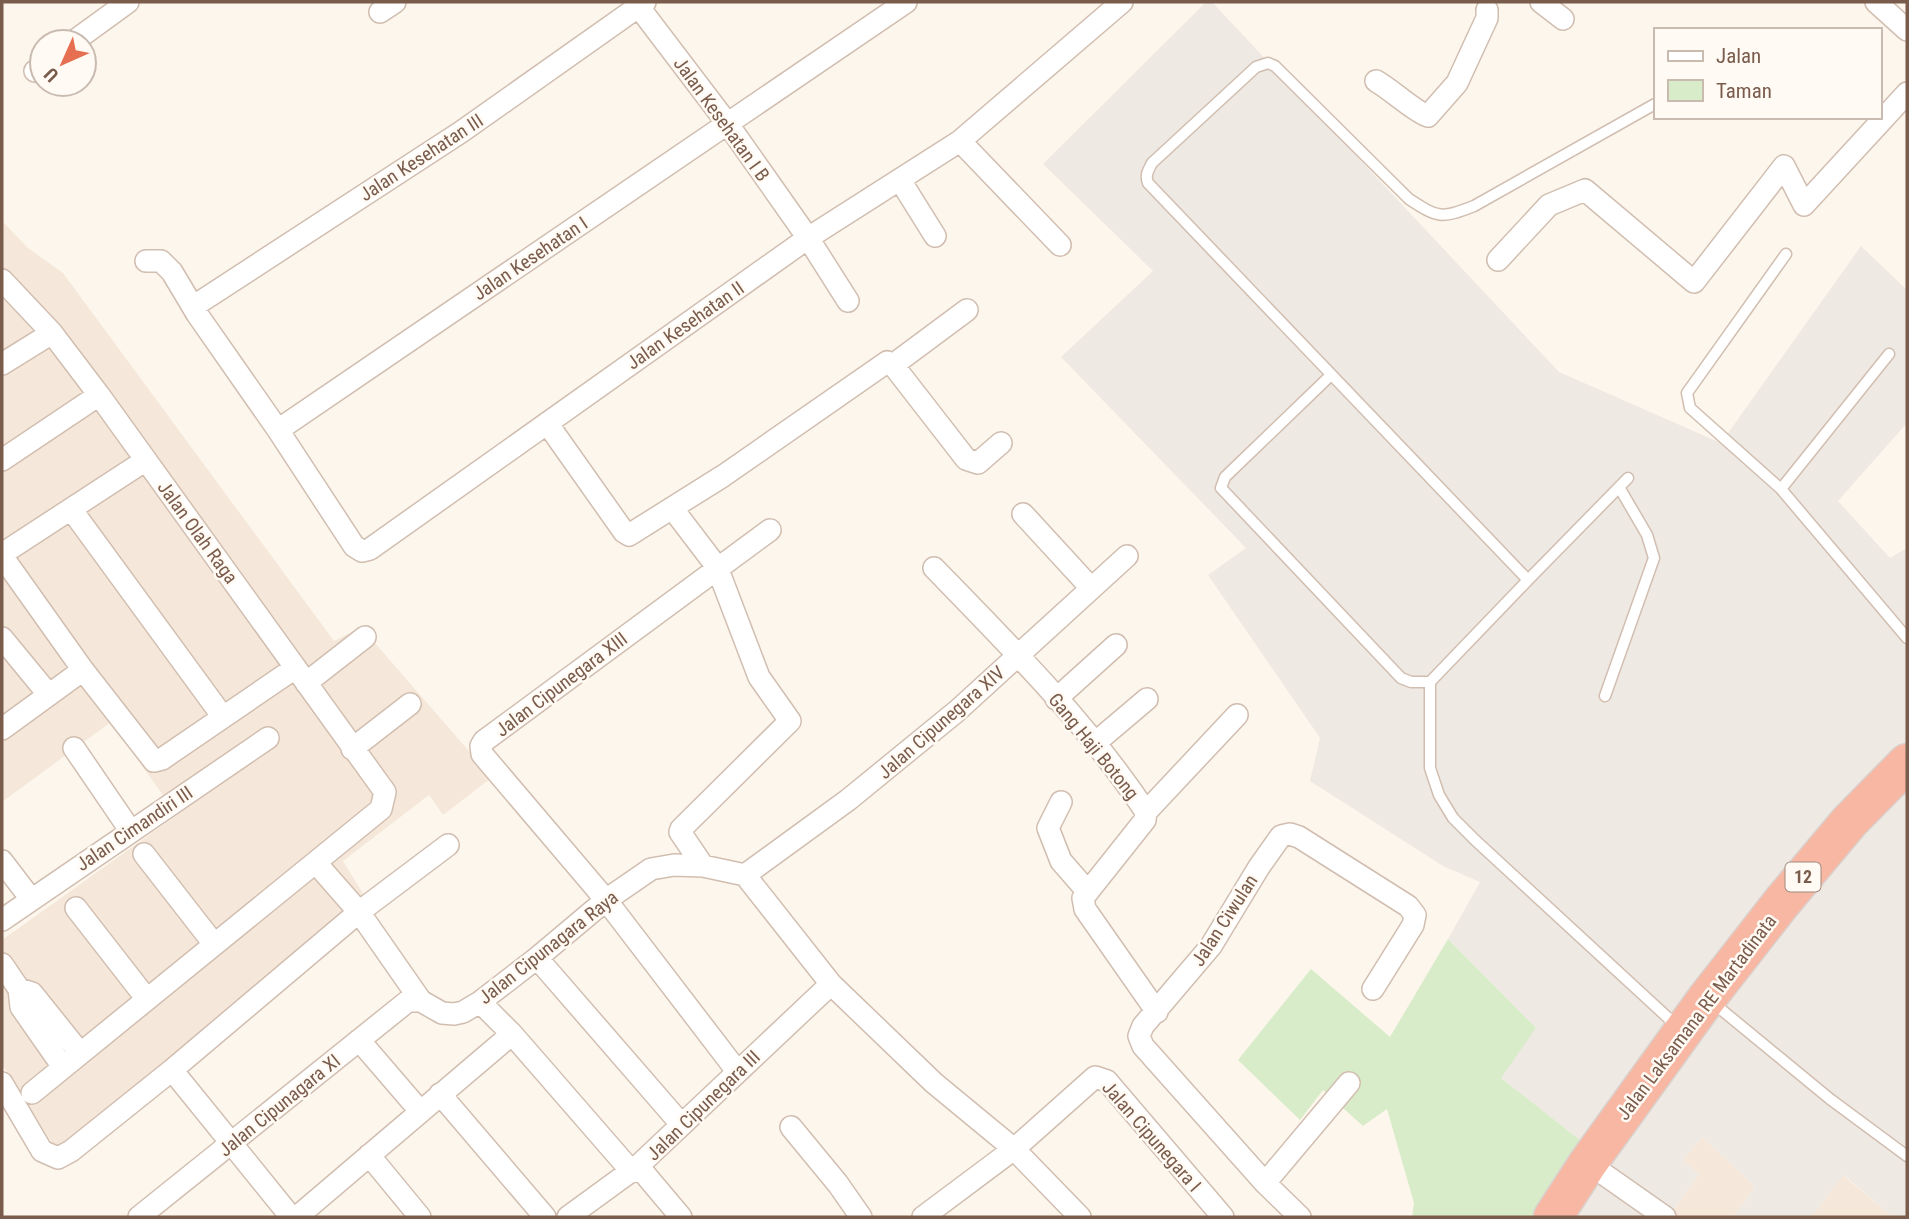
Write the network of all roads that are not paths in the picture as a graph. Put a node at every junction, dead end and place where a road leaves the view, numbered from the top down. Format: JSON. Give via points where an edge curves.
{"nodes":[{"id":1,"x":128,"y":2,"type":"edge"},
{"id":2,"x":906,"y":2,"type":"edge"},
{"id":3,"x":1122,"y":2,"type":"edge"},
{"id":4,"x":1541,"y":2,"type":"edge"},
{"id":5,"x":1876,"y":2,"type":"edge"},
{"id":6,"x":639,"y":3,"type":"edge"},
{"id":7,"x":1488,"y":5,"type":"edge"},
{"id":8,"x":1563,"y":19,"type":"dead end"},
{"id":9,"x":93,"y":28,"type":"edge"},
{"id":10,"x":1907,"y":30,"type":"edge"},
{"id":11,"x":1376,"y":81,"type":"dead end"},
{"id":12,"x":1907,"y":93,"type":"edge"},
{"id":13,"x":1654,"y":105,"type":"edge"},
{"id":14,"x":727,"y":123,"type":"junction"},
{"id":15,"x":960,"y":141,"type":"junction"},
{"id":16,"x":900,"y":180,"type":"junction"},
{"id":17,"x":935,"y":236,"type":"dead end"},
{"id":18,"x":808,"y":238,"type":"junction"},
{"id":19,"x":1060,"y":244,"type":"dead end"},
{"id":20,"x":1786,"y":254,"type":"dead end"},
{"id":21,"x":1498,"y":260,"type":"dead end"},
{"id":22,"x":146,"y":261,"type":"dead end"},
{"id":23,"x":2,"y":280,"type":"edge"},
{"id":24,"x":848,"y":301,"type":"dead end"},
{"id":25,"x":194,"y":306,"type":"junction"},
{"id":26,"x":967,"y":310,"type":"dead end"},
{"id":27,"x":52,"y":333,"type":"junction"},
{"id":28,"x":1889,"y":354,"type":"dead end"},
{"id":29,"x":2,"y":364,"type":"edge"},
{"id":30,"x":893,"y":365,"type":"junction"},
{"id":31,"x":1331,"y":375,"type":"junction"},
{"id":32,"x":99,"y":395,"type":"junction"},
{"id":33,"x":547,"y":423,"type":"junction"},
{"id":34,"x":278,"y":430,"type":"junction"},
{"id":35,"x":1001,"y":443,"type":"dead end"},
{"id":36,"x":2,"y":460,"type":"edge"},
{"id":37,"x":146,"y":460,"type":"junction"},
{"id":38,"x":1628,"y":478,"type":"dead end"},
{"id":39,"x":1619,"y":487,"type":"junction"},
{"id":40,"x":1781,"y":489,"type":"junction"},
{"id":41,"x":672,"y":508,"type":"junction"},
{"id":42,"x":71,"y":509,"type":"junction"},
{"id":43,"x":1023,"y":514,"type":"dead end"},
{"id":44,"x":770,"y":530,"type":"dead end"},
{"id":45,"x":2,"y":555,"type":"edge"},
{"id":46,"x":1127,"y":556,"type":"dead end"},
{"id":47,"x":717,"y":567,"type":"junction"},
{"id":48,"x":934,"y":568,"type":"dead end"},
{"id":49,"x":1528,"y":580,"type":"junction"},
{"id":50,"x":1091,"y":588,"type":"junction"},
{"id":51,"x":365,"y":637,"type":"dead end"},
{"id":52,"x":2,"y":638,"type":"edge"},
{"id":53,"x":1907,"y":638,"type":"edge"},
{"id":54,"x":1116,"y":645,"type":"dead end"},
{"id":55,"x":1018,"y":655,"type":"junction"},
{"id":56,"x":83,"y":670,"type":"junction"},
{"id":57,"x":301,"y":675,"type":"junction"},
{"id":58,"x":1430,"y":682,"type":"junction"},
{"id":59,"x":49,"y":695,"type":"junction"},
{"id":60,"x":1605,"y":696,"type":"dead end"},
{"id":61,"x":1056,"y":699,"type":"junction"},
{"id":62,"x":1147,"y":699,"type":"dead end"},
{"id":63,"x":410,"y":704,"type":"dead end"},
{"id":64,"x":1237,"y":715,"type":"dead end"},
{"id":65,"x":223,"y":716,"type":"junction"},
{"id":66,"x":2,"y":729,"type":"edge"},
{"id":67,"x":268,"y":738,"type":"dead end"},
{"id":68,"x":1095,"y":743,"type":"junction"},
{"id":69,"x":74,"y":748,"type":"dead end"},
{"id":70,"x":352,"y":748,"type":"junction"},
{"id":71,"x":1907,"y":763,"type":"edge"},
{"id":72,"x":1061,"y":802,"type":"dead end"},
{"id":73,"x":1146,"y":812,"type":"junction"},
{"id":74,"x":130,"y":830,"type":"junction"},
{"id":75,"x":448,"y":845,"type":"dead end"},
{"id":76,"x":144,"y":854,"type":"dead end"},
{"id":77,"x":2,"y":861,"type":"edge"},
{"id":78,"x":316,"y":863,"type":"junction"},
{"id":79,"x":703,"y":866,"type":"junction"},
{"id":80,"x":745,"y":875,"type":"junction"},
{"id":81,"x":1088,"y":891,"type":"junction"},
{"id":82,"x":31,"y":899,"type":"junction"},
{"id":83,"x":606,"y":900,"type":"junction"},
{"id":84,"x":76,"y":908,"type":"dead end"},
{"id":85,"x":359,"y":912,"type":"junction"},
{"id":86,"x":2,"y":919,"type":"edge"},
{"id":87,"x":214,"y":944,"type":"junction"},
{"id":88,"x":537,"y":958,"type":"junction"},
{"id":89,"x":2,"y":964,"type":"edge"},
{"id":90,"x":831,"y":984,"type":"junction"},
{"id":91,"x":19,"y":989,"type":"junction"},
{"id":92,"x":1373,"y":989,"type":"dead end"},
{"id":93,"x":146,"y":998,"type":"junction"},
{"id":94,"x":1707,"y":998,"type":"junction"},
{"id":95,"x":421,"y":1000,"type":"junction"},
{"id":96,"x":480,"y":1002,"type":"junction"},
{"id":97,"x":1157,"y":1012,"type":"junction"},
{"id":98,"x":1683,"y":1032,"type":"junction"},
{"id":99,"x":512,"y":1034,"type":"junction"},
{"id":100,"x":359,"y":1040,"type":"junction"},
{"id":101,"x":80,"y":1053,"type":"junction"},
{"id":102,"x":63,"y":1068,"type":"junction"},
{"id":103,"x":172,"y":1070,"type":"junction"},
{"id":104,"x":737,"y":1071,"type":"junction"},
{"id":105,"x":2,"y":1083,"type":"edge"},
{"id":106,"x":1349,"y":1083,"type":"dead end"},
{"id":107,"x":32,"y":1094,"type":"dead end"},
{"id":108,"x":440,"y":1094,"type":"junction"},
{"id":109,"x":420,"y":1111,"type":"junction"},
{"id":110,"x":681,"y":1124,"type":"junction"},
{"id":111,"x":791,"y":1127,"type":"dead end"},
{"id":112,"x":232,"y":1142,"type":"junction"},
{"id":113,"x":1014,"y":1149,"type":"junction"},
{"id":114,"x":369,"y":1155,"type":"junction"},
{"id":115,"x":1907,"y":1156,"type":"edge"},
{"id":116,"x":1588,"y":1163,"type":"junction"},
{"id":117,"x":635,"y":1169,"type":"junction"},
{"id":118,"x":1265,"y":1183,"type":"junction"},
{"id":119,"x":139,"y":1217,"type":"edge"},
{"id":120,"x":291,"y":1217,"type":"edge"},
{"id":121,"x":297,"y":1217,"type":"edge"},
{"id":122,"x":420,"y":1217,"type":"edge"},
{"id":123,"x":545,"y":1217,"type":"edge"},
{"id":124,"x":569,"y":1217,"type":"edge"},
{"id":125,"x":681,"y":1217,"type":"edge"},
{"id":126,"x":862,"y":1217,"type":"edge"},
{"id":127,"x":923,"y":1217,"type":"edge"},
{"id":128,"x":1080,"y":1217,"type":"edge"},
{"id":129,"x":1223,"y":1217,"type":"edge"},
{"id":130,"x":1300,"y":1217,"type":"edge"},
{"id":131,"x":1553,"y":1217,"type":"edge"},
{"id":132,"x":1665,"y":1217,"type":"edge"}],
"edges":[{"from":1,"to":9,"type":"street"},
{"from":2,"to":14,"type":"street","name":"Jalan Kesehatan I"},
{"from":3,"to":15,"type":"street","name":"Jalan Kesehatan II"},
{"from":4,"to":8,"type":"street"},
{"from":5,"to":10,"type":"street"},
{"from":6,"to":14,"type":"street","name":"Jalan Kesehatan I B"},
{"from":6,"to":25,"type":"street","name":"Jalan Kesehatan III","via":[[461,132]]},
{"from":7,"to":11,"type":"street","via":[[1487,18],[1457,83],[1428,116]]},
{"from":12,"to":21,"type":"street","via":[[1804,205],[1784,166],[1694,282],[1585,190],[1549,205]]},
{"from":13,"to":31,"type":"lane","via":[[1474,206],[1452,215],[1433,215],[1409,199],[1275,66],[1256,66],[1152,163],[1146,176]]},
{"from":14,"to":18,"type":"street","name":"Jalan Kesehatan I B"},
{"from":14,"to":34,"type":"street","name":"Jalan Kesehatan I"},
{"from":15,"to":16,"type":"street","name":"Jalan Kesehatan II"},
{"from":15,"to":19,"type":"street"},
{"from":16,"to":17,"type":"street"},
{"from":16,"to":18,"type":"street","name":"Jalan Kesehatan II"},
{"from":18,"to":24,"type":"street","name":"Jalan Kesehatan I B"},
{"from":18,"to":33,"type":"street","name":"Jalan Kesehatan II"},
{"from":20,"to":40,"type":"lane","via":[[1687,393],[1689,408]]},
{"from":22,"to":25,"type":"street","via":[[164,262]]},
{"from":23,"to":27,"type":"street","name":"Jalan Olah Raga"},
{"from":25,"to":34,"type":"street"},
{"from":26,"to":30,"type":"street"},
{"from":27,"to":29,"type":"street"},
{"from":27,"to":32,"type":"street","name":"Jalan Olah Raga"},
{"from":28,"to":40,"type":"lane"},
{"from":30,"to":35,"type":"street","via":[[966,459],[978,463]]},
{"from":30,"to":41,"type":"street","via":[[887,362]]},
{"from":31,"to":49,"type":"lane"},
{"from":31,"to":58,"type":"lane","via":[[1225,477],[1221,488],[1401,678]]},
{"from":32,"to":36,"type":"street"},
{"from":32,"to":37,"type":"street","name":"Jalan Olah Raga"},
{"from":33,"to":34,"type":"street","name":"Jalan Kesehatan II","via":[[362,551],[354,546]]},
{"from":33,"to":41,"type":"street","via":[[629,536]]},
{"from":37,"to":42,"type":"street"},
{"from":37,"to":57,"type":"street","name":"Jalan Olah Raga"},
{"from":38,"to":39,"type":"lane"},
{"from":39,"to":49,"type":"lane"},
{"from":39,"to":60,"type":"lane","via":[[1647,535],[1654,558]]},
{"from":40,"to":53,"type":"lane"},
{"from":41,"to":47,"type":"street"},
{"from":42,"to":45,"type":"street"},
{"from":42,"to":65,"type":"street"},
{"from":43,"to":50,"type":"street"},
{"from":44,"to":47,"type":"street","name":"Jalan Cipunegara XIII"},
{"from":45,"to":56,"type":"street"},
{"from":46,"to":50,"type":"street","name":"Jalan Cipunegara XIV"},
{"from":47,"to":79,"type":"street","via":[[759,677],[790,721],[681,829]]},
{"from":47,"to":83,"type":"street","name":"Jalan Cipunegara XIII","via":[[481,746],[482,754]]},
{"from":48,"to":55,"type":"street","name":"Gang Haji Botong"},
{"from":49,"to":58,"type":"lane"},
{"from":50,"to":55,"type":"street","name":"Jalan Cipunegara XIV"},
{"from":51,"to":57,"type":"street"},
{"from":52,"to":59,"type":"street"},
{"from":54,"to":61,"type":"street"},
{"from":55,"to":61,"type":"street","name":"Gang Haji Botong"},
{"from":55,"to":80,"type":"street","name":"Jalan Cipunegara XIV","via":[[848,800]]},
{"from":56,"to":59,"type":"street"},
{"from":56,"to":65,"type":"street","via":[[154,761]]},
{"from":57,"to":65,"type":"street"},
{"from":57,"to":70,"type":"street","name":"Jalan Olah Raga"},
{"from":58,"to":98,"type":"lane","via":[[1430,768],[1453,818]]},
{"from":59,"to":66,"type":"street"},
{"from":61,"to":68,"type":"street","name":"Gang Haji Botong"},
{"from":62,"to":68,"type":"street"},
{"from":63,"to":70,"type":"street"},
{"from":64,"to":73,"type":"street"},
{"from":67,"to":74,"type":"street","name":"Jalan Cimandiri III"},
{"from":68,"to":73,"type":"street","name":"Gang Haji Botong"},
{"from":69,"to":74,"type":"street"},
{"from":70,"to":78,"type":"street","name":"Jalan Olah Raga","via":[[385,793],[382,809]]},
{"from":71,"to":94,"type":"highway","name":"Jalan Laksamana RE Martadinata","number":"12","via":[[1832,842]]},
{"from":72,"to":81,"type":"street","via":[[1048,828],[1061,861]]},
{"from":73,"to":81,"type":"street","name":"Gang Haji Botong","via":[[1145,820]]},
{"from":74,"to":82,"type":"street","name":"Jalan Cimandiri III"},
{"from":75,"to":85,"type":"street"},
{"from":76,"to":87,"type":"street"},
{"from":77,"to":82,"type":"street"},
{"from":78,"to":85,"type":"street"},
{"from":78,"to":87,"type":"street"},
{"from":79,"to":80,"type":"street","name":"Jalan Cipunagara Raya"},
{"from":79,"to":83,"type":"street","name":"Jalan Cipunagara Raya","via":[[651,869]]},
{"from":80,"to":90,"type":"street"},
{"from":81,"to":97,"type":"street","via":[[1083,898],[1085,909]]},
{"from":82,"to":86,"type":"street","name":"Jalan Cimandiri III"},
{"from":83,"to":88,"type":"street","name":"Jalan Cipunagara Raya"},
{"from":83,"to":104,"type":"street"},
{"from":84,"to":93,"type":"street"},
{"from":85,"to":95,"type":"street"},
{"from":85,"to":103,"type":"street"},
{"from":87,"to":93,"type":"street"},
{"from":88,"to":96,"type":"street","name":"Jalan Cipunagara Raya"},
{"from":88,"to":110,"type":"street"},
{"from":89,"to":91,"type":"street"},
{"from":90,"to":104,"type":"street","name":"Jalan Cipunegara III"},
{"from":90,"to":113,"type":"street","via":[[934,1083]]},
{"from":91,"to":101,"type":"street","via":[[32,993]]},
{"from":91,"to":102,"type":"street","via":[[21,1007]]},
{"from":92,"to":97,"type":"street","name":"Jalan Ciwulan","via":[[1415,915],[1408,906],[1290,834],[1281,836],[1211,946]]},
{"from":93,"to":101,"type":"street"},
{"from":94,"to":98,"type":"highway","name":"Jalan Laksamana RE Martadinata","number":"12"},
{"from":94,"to":115,"type":"lane"},
{"from":95,"to":96,"type":"street","name":"Jalan Cipunagara Raya","via":[[442,1013],[454,1014]]},
{"from":95,"to":100,"type":"street","name":"Jalan Cipunagara XI","via":[[408,1001]]},
{"from":96,"to":99,"type":"street"},
{"from":97,"to":118,"type":"street","name":"Jalan Ciwulan","via":[[1139,1036],[1143,1046]]},
{"from":98,"to":116,"type":"highway","name":"Jalan Laksamana RE Martadinata","number":"12"},
{"from":99,"to":108,"type":"street"},
{"from":99,"to":117,"type":"street"},
{"from":100,"to":109,"type":"street"},
{"from":100,"to":112,"type":"street","name":"Jalan Cipunagara XI"},
{"from":101,"to":102,"type":"street"},
{"from":102,"to":107,"type":"street"},
{"from":103,"to":105,"type":"street","via":[[58,1158],[42,1151]]},
{"from":103,"to":112,"type":"street"},
{"from":104,"to":110,"type":"street","name":"Jalan Cipunegara III"},
{"from":106,"to":118,"type":"street"},
{"from":108,"to":109,"type":"street"},
{"from":108,"to":123,"type":"street"},
{"from":109,"to":114,"type":"street"},
{"from":110,"to":117,"type":"street","name":"Jalan Cipunegara III"},
{"from":111,"to":126,"type":"street"},
{"from":112,"to":119,"type":"street","name":"Jalan Cipunagara XI"},
{"from":112,"to":120,"type":"street"},
{"from":113,"to":127,"type":"street"},
{"from":113,"to":128,"type":"street"},
{"from":113,"to":129,"type":"street","name":"Jalan Cipunegara I","via":[[1095,1077],[1101,1077]]},
{"from":114,"to":121,"type":"street"},
{"from":114,"to":122,"type":"street"},
{"from":116,"to":131,"type":"highway","name":"Jalan Laksamana RE Martadinata","number":"12"},
{"from":116,"to":132,"type":"street"},
{"from":117,"to":124,"type":"street","name":"Jalan Cipunegara III"},
{"from":117,"to":125,"type":"street"},
{"from":118,"to":130,"type":"street","name":"Jalan Ciwulan"}]}
